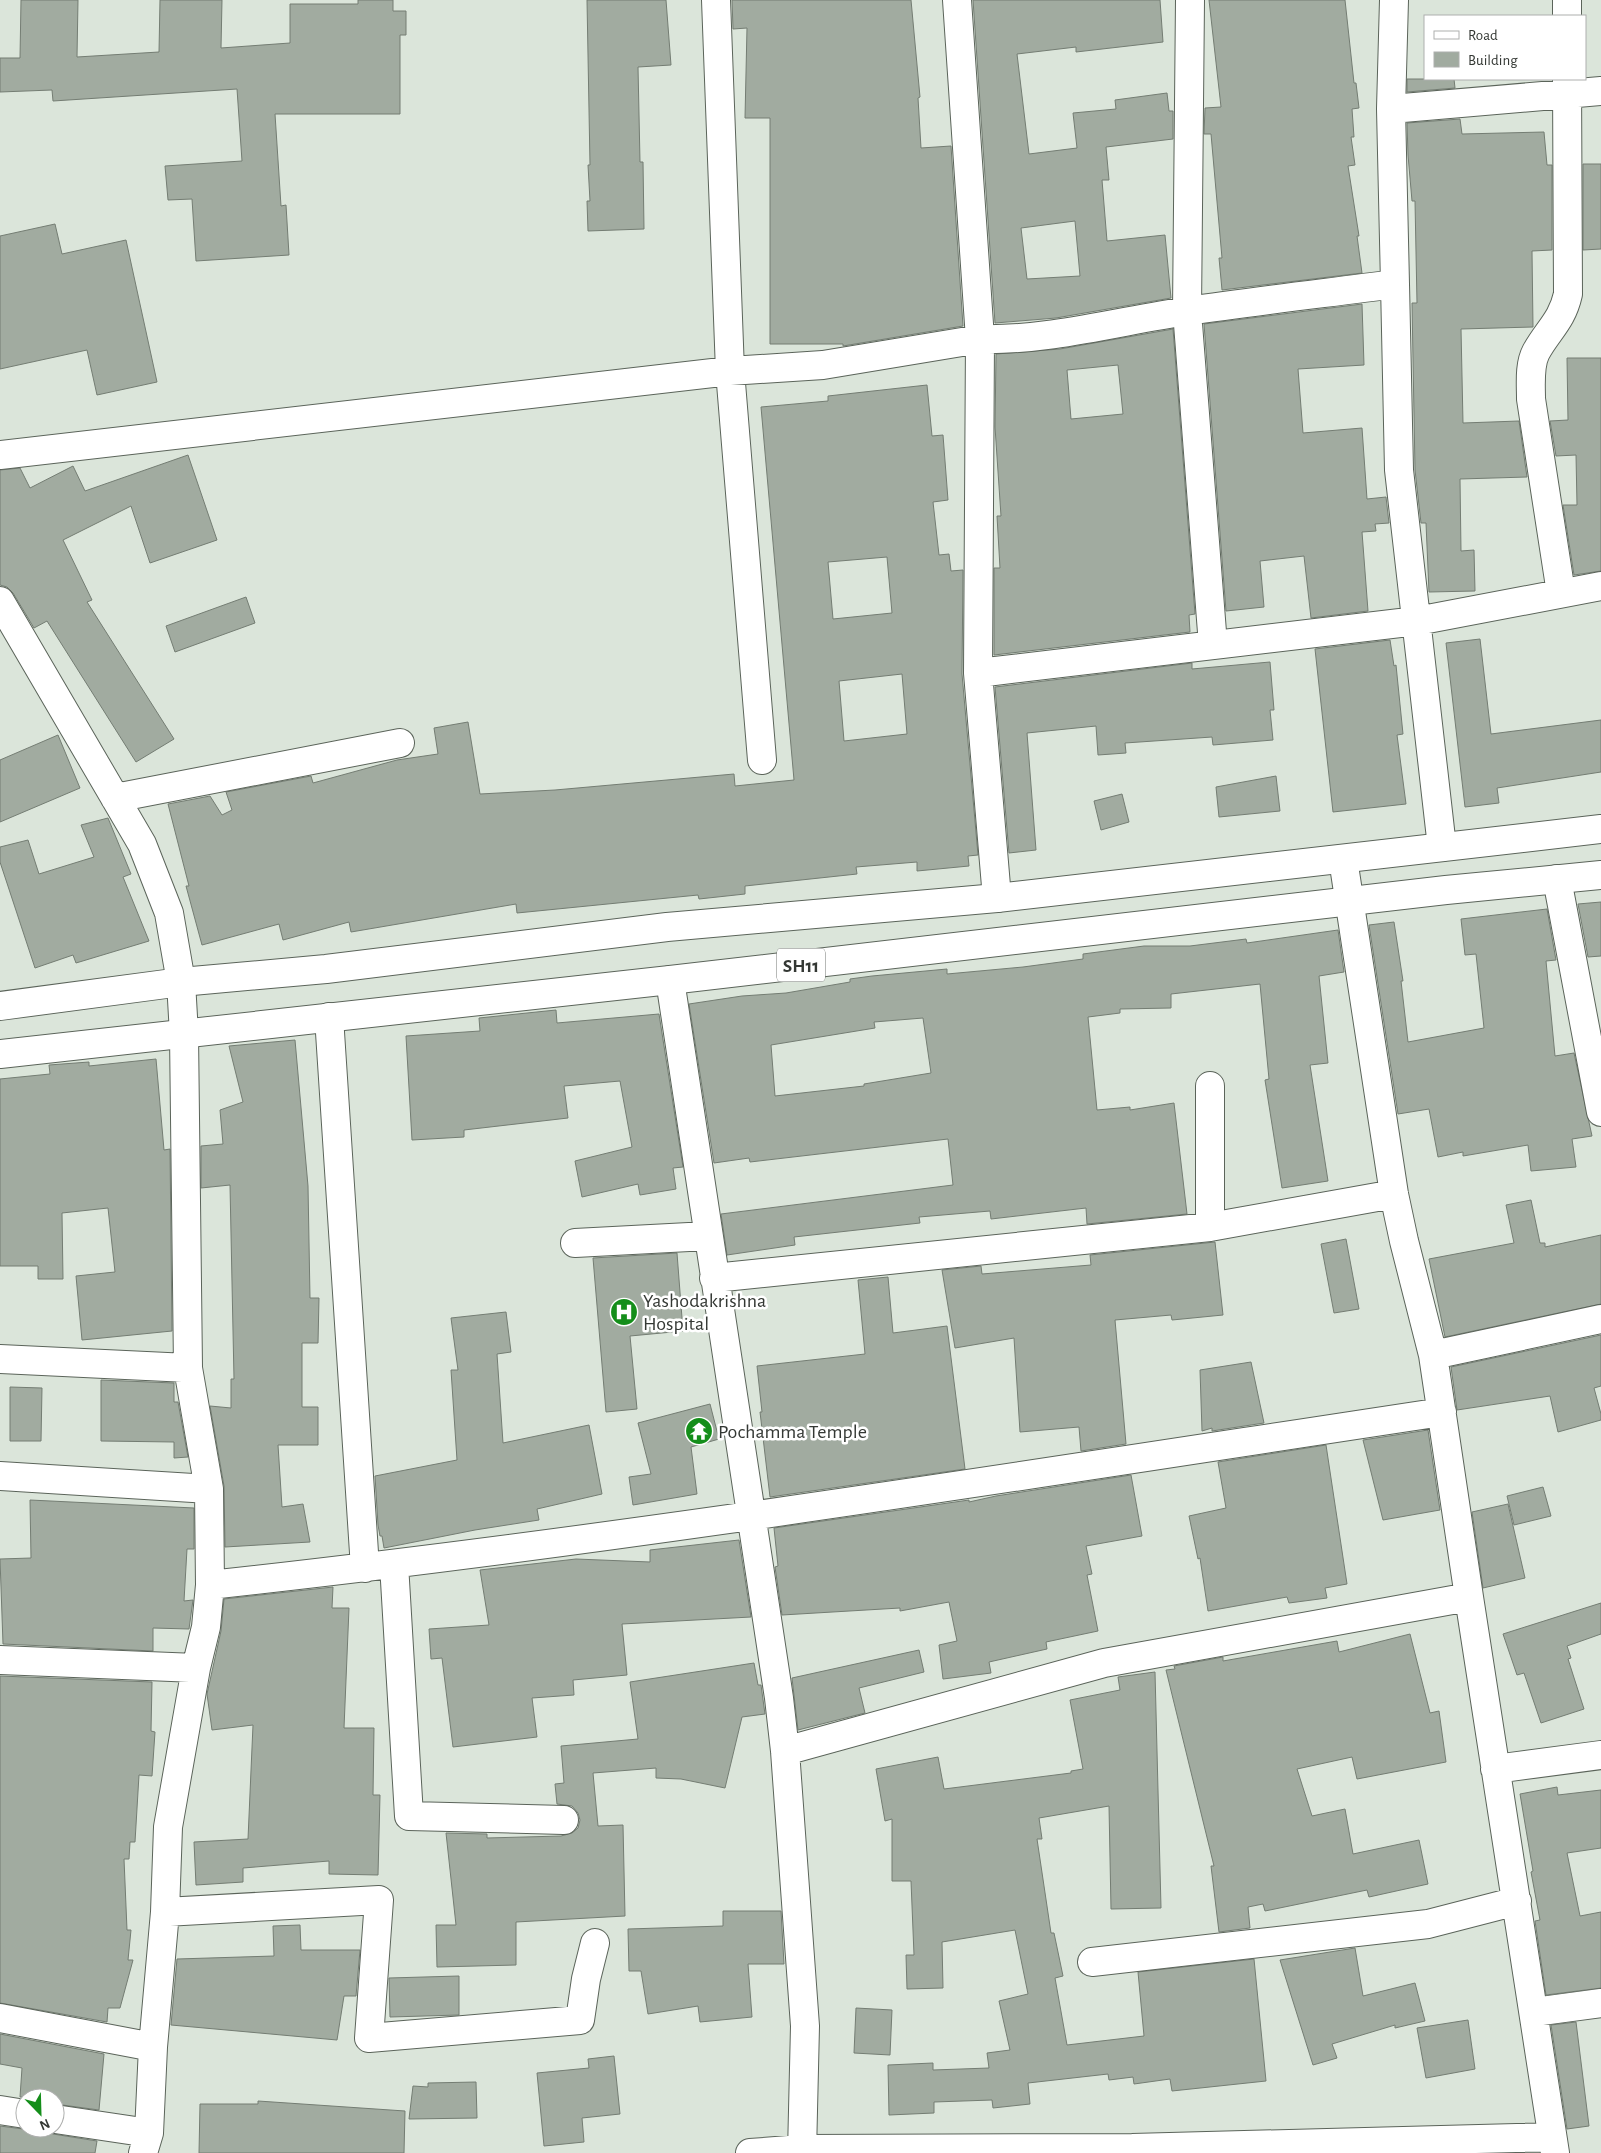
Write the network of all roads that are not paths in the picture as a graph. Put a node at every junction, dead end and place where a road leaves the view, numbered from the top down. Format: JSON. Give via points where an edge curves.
{"nodes":[{"id":1,"x":716,"y":0,"type":"edge"},
{"id":2,"x":956,"y":0,"type":"edge"},
{"id":3,"x":1190,"y":0,"type":"edge"},
{"id":4,"x":1394,"y":0,"type":"edge"},
{"id":5,"x":1567,"y":0,"type":"edge"},
{"id":6,"x":1567,"y":15,"type":"edge"},
{"id":7,"x":1567,"y":86,"type":"edge"},
{"id":8,"x":1601,"y":91,"type":"edge"},
{"id":9,"x":1391,"y":109,"type":"junction"},
{"id":10,"x":1395,"y":284,"type":"junction"},
{"id":11,"x":1187,"y":311,"type":"junction"},
{"id":12,"x":980,"y":340,"type":"junction"},
{"id":13,"x":730,"y":371,"type":"junction"},
{"id":14,"x":0,"y":455,"type":"edge"},
{"id":15,"x":1601,"y":586,"type":"edge"},
{"id":16,"x":1562,"y":593,"type":"junction"},
{"id":17,"x":0,"y":601,"type":"edge"},
{"id":18,"x":1417,"y":621,"type":"junction"},
{"id":19,"x":1213,"y":645,"type":"junction"},
{"id":20,"x":978,"y":673,"type":"junction"},
{"id":21,"x":400,"y":744,"type":"dead end"},
{"id":22,"x":762,"y":760,"type":"dead end"},
{"id":23,"x":115,"y":798,"type":"junction"},
{"id":24,"x":1601,"y":829,"type":"edge"},
{"id":25,"x":1442,"y":847,"type":"junction"},
{"id":26,"x":1343,"y":859,"type":"junction"},
{"id":27,"x":1601,"y":875,"type":"edge"},
{"id":28,"x":1557,"y":879,"type":"junction"},
{"id":29,"x":997,"y":898,"type":"junction"},
{"id":30,"x":1349,"y":902,"type":"junction"},
{"id":31,"x":670,"y":980,"type":"junction"},
{"id":32,"x":181,"y":982,"type":"junction"},
{"id":33,"x":0,"y":1006,"type":"edge"},
{"id":34,"x":329,"y":1017,"type":"junction"},
{"id":35,"x":184,"y":1034,"type":"junction"},
{"id":36,"x":0,"y":1054,"type":"edge"},
{"id":37,"x":1210,"y":1086,"type":"dead end"},
{"id":38,"x":1601,"y":1112,"type":"edge"},
{"id":39,"x":1394,"y":1194,"type":"junction"},
{"id":40,"x":1210,"y":1227,"type":"junction"},
{"id":41,"x":708,"y":1236,"type":"junction"},
{"id":42,"x":575,"y":1243,"type":"dead end"},
{"id":43,"x":714,"y":1278,"type":"junction"},
{"id":44,"x":1601,"y":1319,"type":"edge"},
{"id":45,"x":1433,"y":1356,"type":"junction"},
{"id":46,"x":0,"y":1359,"type":"edge"},
{"id":47,"x":188,"y":1368,"type":"junction"},
{"id":48,"x":1442,"y":1412,"type":"junction"},
{"id":49,"x":0,"y":1476,"type":"edge"},
{"id":50,"x":209,"y":1490,"type":"junction"},
{"id":51,"x":751,"y":1517,"type":"junction"},
{"id":52,"x":394,"y":1564,"type":"junction"},
{"id":53,"x":365,"y":1568,"type":"junction"},
{"id":54,"x":210,"y":1585,"type":"junction"},
{"id":55,"x":1469,"y":1596,"type":"junction"},
{"id":56,"x":0,"y":1660,"type":"edge"},
{"id":57,"x":196,"y":1668,"type":"junction"},
{"id":58,"x":784,"y":1751,"type":"junction"},
{"id":59,"x":1601,"y":1755,"type":"edge"},
{"id":60,"x":1495,"y":1769,"type":"junction"},
{"id":61,"x":564,"y":1820,"type":"dead end"},
{"id":62,"x":1517,"y":1901,"type":"junction"},
{"id":63,"x":165,"y":1912,"type":"junction"},
{"id":64,"x":595,"y":1943,"type":"dead end"},
{"id":65,"x":1092,"y":1962,"type":"dead end"},
{"id":66,"x":1601,"y":2003,"type":"edge"},
{"id":67,"x":1534,"y":2012,"type":"junction"},
{"id":68,"x":0,"y":2018,"type":"edge"},
{"id":69,"x":153,"y":2047,"type":"junction"},
{"id":70,"x":0,"y":2110,"type":"edge"},
{"id":71,"x":15,"y":2112,"type":"edge"},
{"id":72,"x":65,"y":2122,"type":"edge"},
{"id":73,"x":146,"y":2143,"type":"edge"},
{"id":74,"x":1554,"y":2145,"type":"edge"},
{"id":75,"x":802,"y":2151,"type":"edge"},
{"id":76,"x":750,"y":2153,"type":"edge"}],
"edges":[{"from":1,"to":13,"type":"street"},
{"from":2,"to":12,"type":"street"},
{"from":3,"to":11,"type":"street"},
{"from":4,"to":9,"type":"street"},
{"from":5,"to":6,"type":"street"},
{"from":7,"to":8,"type":"street"},
{"from":7,"to":9,"type":"street"},
{"from":7,"to":16,"type":"street","via":[[1568,294],[1564,310],[1535,354],[1531,375],[1531,399]]},
{"from":9,"to":10,"type":"street"},
{"from":10,"to":11,"type":"street"},
{"from":10,"to":18,"type":"street","via":[[1399,470]]},
{"from":11,"to":12,"type":"street","via":[[1063,332]]},
{"from":11,"to":19,"type":"street"},
{"from":12,"to":13,"type":"street","via":[[823,365]]},
{"from":12,"to":20,"type":"street"},
{"from":13,"to":14,"type":"street"},
{"from":13,"to":22,"type":"street"},
{"from":15,"to":16,"type":"street"},
{"from":16,"to":18,"type":"street"},
{"from":17,"to":23,"type":"street"},
{"from":18,"to":19,"type":"street"},
{"from":18,"to":25,"type":"street"},
{"from":19,"to":20,"type":"street"},
{"from":20,"to":29,"type":"street"},
{"from":21,"to":23,"type":"street"},
{"from":23,"to":32,"type":"street","via":[[142,844],[169,913]]},
{"from":24,"to":25,"type":"street"},
{"from":25,"to":26,"type":"street"},
{"from":26,"to":29,"type":"street"},
{"from":26,"to":30,"type":"street"},
{"from":27,"to":28,"type":"street","number":"SH11"},
{"from":28,"to":30,"type":"street","number":"SH11"},
{"from":28,"to":38,"type":"street"},
{"from":29,"to":32,"type":"street","via":[[666,927],[326,969]]},
{"from":30,"to":31,"type":"street","number":"SH11"},
{"from":30,"to":39,"type":"street"},
{"from":31,"to":34,"type":"street","number":"SH11"},
{"from":31,"to":41,"type":"street"},
{"from":32,"to":33,"type":"street"},
{"from":32,"to":35,"type":"street"},
{"from":34,"to":35,"type":"street","number":"SH11"},
{"from":34,"to":53,"type":"street"},
{"from":35,"to":36,"type":"street","number":"SH11"},
{"from":35,"to":47,"type":"street"},
{"from":37,"to":40,"type":"street"},
{"from":39,"to":40,"type":"street"},
{"from":39,"to":45,"type":"street"},
{"from":40,"to":43,"type":"street"},
{"from":41,"to":42,"type":"street"},
{"from":41,"to":43,"type":"street"},
{"from":43,"to":51,"type":"street"},
{"from":44,"to":45,"type":"street"},
{"from":45,"to":48,"type":"street"},
{"from":46,"to":47,"type":"street"},
{"from":47,"to":50,"type":"street"},
{"from":48,"to":51,"type":"street"},
{"from":48,"to":55,"type":"street"},
{"from":49,"to":50,"type":"street"},
{"from":50,"to":54,"type":"street"},
{"from":51,"to":52,"type":"street"},
{"from":51,"to":58,"type":"street"},
{"from":52,"to":53,"type":"street"},
{"from":52,"to":61,"type":"street","via":[[409,1816]]},
{"from":53,"to":54,"type":"street"},
{"from":54,"to":57,"type":"street","via":[[206,1627]]},
{"from":55,"to":58,"type":"street","via":[[1104,1662]]},
{"from":55,"to":60,"type":"street"},
{"from":56,"to":57,"type":"street"},
{"from":57,"to":63,"type":"street","via":[[168,1827]]},
{"from":58,"to":75,"type":"street","via":[[805,2026]]},
{"from":59,"to":60,"type":"street"},
{"from":60,"to":62,"type":"street"},
{"from":62,"to":65,"type":"street","via":[[1428,1924]]},
{"from":62,"to":67,"type":"street"},
{"from":63,"to":64,"type":"street","via":[[379,1900],[369,2038],[580,2020]]},
{"from":63,"to":69,"type":"street"},
{"from":66,"to":67,"type":"street"},
{"from":67,"to":74,"type":"street"},
{"from":68,"to":69,"type":"street"},
{"from":69,"to":73,"type":"street"},
{"from":70,"to":71,"type":"street"},
{"from":72,"to":73,"type":"street"},
{"from":74,"to":75,"type":"street"},
{"from":75,"to":76,"type":"street"}]}
